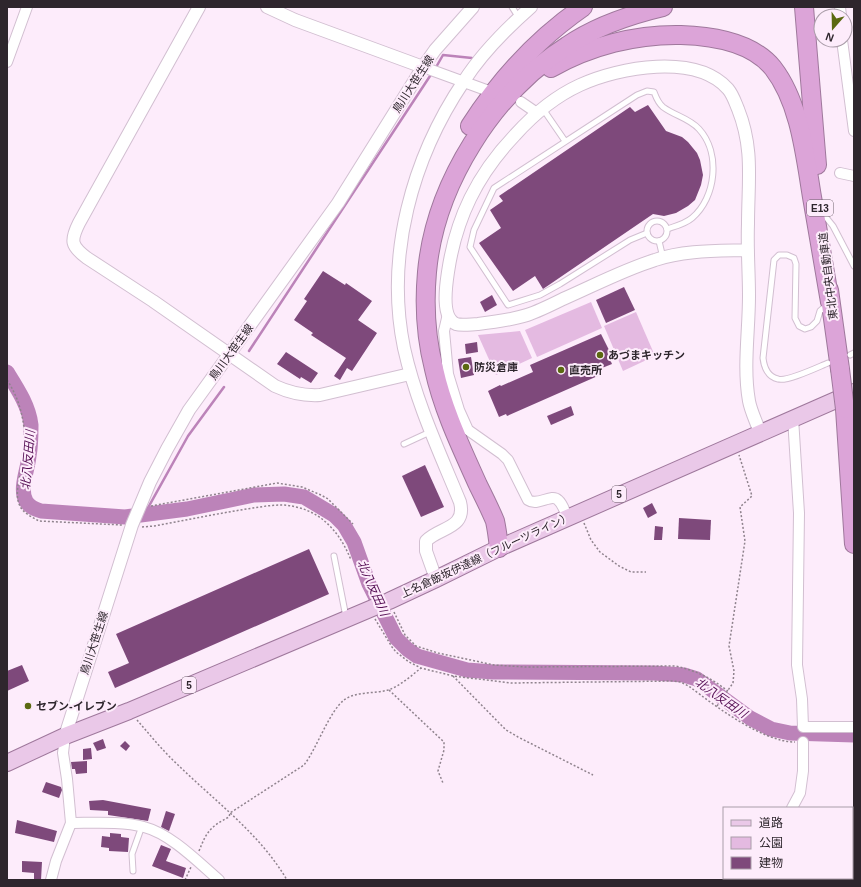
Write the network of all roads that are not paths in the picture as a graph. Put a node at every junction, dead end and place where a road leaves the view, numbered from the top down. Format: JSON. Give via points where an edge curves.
{"nodes":[{"id":1,"x":27,"y":7,"type":"edge"},
{"id":2,"x":199,"y":7,"type":"edge"},
{"id":3,"x":267,"y":7,"type":"edge"},
{"id":4,"x":473,"y":7,"type":"edge"},
{"id":5,"x":512,"y":7,"type":"edge"},
{"id":6,"x":530,"y":7,"type":"edge"},
{"id":7,"x":583,"y":7,"type":"edge"},
{"id":8,"x":627,"y":7,"type":"edge"},
{"id":9,"x":663,"y":7,"type":"edge"},
{"id":10,"x":804,"y":7,"type":"edge"},
{"id":11,"x":810,"y":7,"type":"edge"},
{"id":12,"x":518,"y":18,"type":"junction"},
{"id":13,"x":843,"y":48,"type":"edge"},
{"id":14,"x":7,"y":62,"type":"edge"},
{"id":15,"x":423,"y":66,"type":"junction"},
{"id":16,"x":463,"y":81,"type":"junction"},
{"id":17,"x":486,"y":90,"type":"dead end"},
{"id":18,"x":521,"y":102,"type":"dead end"},
{"id":19,"x":497,"y":108,"type":"junction"},
{"id":20,"x":540,"y":111,"type":"junction"},
{"id":21,"x":813,"y":114,"type":"junction"},
{"id":22,"x":470,"y":126,"type":"junction"},
{"id":23,"x":854,"y":131,"type":"edge"},
{"id":24,"x":565,"y":141,"type":"junction"},
{"id":25,"x":840,"y":173,"type":"dead end"},
{"id":26,"x":854,"y":176,"type":"edge"},
{"id":27,"x":820,"y":209,"type":"junction"},
{"id":28,"x":667,"y":229,"type":"junction"},
{"id":29,"x":647,"y":233,"type":"junction"},
{"id":30,"x":660,"y":241,"type":"junction"},
{"id":31,"x":748,"y":250,"type":"junction"},
{"id":32,"x":663,"y":258,"type":"junction"},
{"id":33,"x":854,"y":266,"type":"edge"},
{"id":34,"x":830,"y":302,"type":"junction"},
{"id":35,"x":448,"y":314,"type":"junction"},
{"id":36,"x":229,"y":354,"type":"junction"},
{"id":37,"x":843,"y":360,"type":"edge"},
{"id":38,"x":410,"y":374,"type":"junction"},
{"id":39,"x":854,"y":392,"type":"edge"},
{"id":40,"x":794,"y":418,"type":"junction"},
{"id":41,"x":430,"y":432,"type":"junction"},
{"id":42,"x":760,"y":433,"type":"junction"},
{"id":43,"x":404,"y":444,"type":"dead end"},
{"id":44,"x":573,"y":515,"type":"junction"},
{"id":45,"x":854,"y":544,"type":"edge"},
{"id":46,"x":499,"y":548,"type":"junction"},
{"id":47,"x":334,"y":556,"type":"dead end"},
{"id":48,"x":436,"y":579,"type":"junction"},
{"id":49,"x":346,"y":618,"type":"junction"},
{"id":50,"x":854,"y":727,"type":"edge"},
{"id":51,"x":65,"y":736,"type":"junction"},
{"id":52,"x":802,"y":742,"type":"road end"},
{"id":53,"x":7,"y":763,"type":"edge"},
{"id":54,"x":793,"y":807,"type":"edge"},
{"id":55,"x":70,"y":823,"type":"junction"},
{"id":56,"x":142,"y":826,"type":"junction"},
{"id":57,"x":133,"y":870,"type":"dead end"},
{"id":58,"x":51,"y":880,"type":"edge"},
{"id":59,"x":219,"y":880,"type":"edge"}],
"edges":[{"from":1,"to":14,"type":"street"},
{"from":2,"to":36,"type":"street","via":[[79,223],[72,243],[87,258]]},
{"from":3,"to":15,"type":"street","via":[[295,20]]},
{"from":4,"to":15,"type":"street","name":"鳥川大笹生線"},
{"from":5,"to":12,"type":"lane"},
{"from":6,"to":12,"type":"street"},
{"from":7,"to":22,"type":"highway","via":[[553,30],[515,67]]},
{"from":8,"to":22,"type":"highway","via":[[594,20],[554,43],[512,78]]},
{"from":9,"to":19,"type":"highway","via":[[635,13],[612,22],[568,45],[531,73]]},
{"from":10,"to":21,"type":"highway","name":"東北中央自動車道","number":"E13"},
{"from":11,"to":21,"type":"highway"},
{"from":12,"to":16,"type":"street"},
{"from":13,"to":23,"type":"street"},
{"from":15,"to":16,"type":"street"},
{"from":15,"to":36,"type":"street","name":"鳥川大笹生線","via":[[338,203]]},
{"from":16,"to":17,"type":"street"},
{"from":16,"to":38,"type":"street","via":[[424,155],[404,228],[397,293]]},
{"from":18,"to":20,"type":"street"},
{"from":19,"to":34,"type":"highway","via":[[534,79],[567,59],[615,42],[670,35],[698,36],[725,40],[752,52],[772,68],[787,92],[796,114]]},
{"from":19,"to":46,"type":"highway","via":[[480,130],[441,210],[427,272],[426,324],[439,391],[449,420],[495,522]]},
{"from":20,"to":24,"type":"lane"},
{"from":20,"to":31,"type":"street","via":[[580,85],[603,76],[640,68],[684,68],[714,78],[729,90],[734,99],[748,143]]},
{"from":20,"to":35,"type":"street","via":[[524,124],[491,162],[472,195],[458,227],[450,258],[445,294]]},
{"from":21,"to":27,"type":"highway","name":"東北中央自動車道","number":"E13"},
{"from":22,"to":46,"type":"highway","via":[[438,185],[424,229],[414,293],[417,338],[433,407],[485,530]]},
{"from":24,"to":28,"type":"lane","via":[[647,91],[654,92],[663,107],[692,123],[700,130],[710,149],[713,170],[710,190],[707,200],[693,217],[686,223]]},
{"from":24,"to":29,"type":"lane","via":[[494,188],[474,230],[470,247],[508,305],[540,295],[630,240]]},
{"from":25,"to":26,"type":"street"},
{"from":27,"to":33,"type":"lane","via":[[833,226]]},
{"from":27,"to":34,"type":"highway","name":"東北中央自動車道","number":"E13"},
{"from":28,"to":29,"type":"lane","via":[[661,221],[655,221],[650,223]]},
{"from":28,"to":30,"type":"lane","via":[[667,234]]},
{"from":29,"to":30,"type":"lane","via":[[649,238]]},
{"from":30,"to":32,"type":"lane"},
{"from":31,"to":32,"type":"street","via":[[700,252]]},
{"from":31,"to":42,"type":"street","via":[[747,369],[750,402]]},
{"from":32,"to":35,"type":"street","via":[[628,270],[530,314],[509,320],[457,325]]},
{"from":34,"to":37,"type":"highway","name":"東北中央自動車道","number":"E13"},
{"from":34,"to":37,"type":"lane","via":[[820,311],[811,327],[805,329],[799,326],[794,318],[796,264],[794,258],[779,254],[774,260],[764,367],[769,374],[778,379],[786,379]]},
{"from":35,"to":44,"type":"street","via":[[444,331],[448,374],[468,430],[508,460],[528,500],[536,503],[551,498],[557,499]]},
{"from":36,"to":38,"type":"street","via":[[274,386],[305,396],[327,394]]},
{"from":36,"to":51,"type":"street","name":"鳥川大笹生線","via":[[189,410],[150,482],[132,526]]},
{"from":37,"to":45,"type":"highway","name":"東北中央自動車道","number":"E13","bridge":true},
{"from":38,"to":41,"type":"street"},
{"from":39,"to":40,"type":"main road","name":"上名倉飯坂伊達線（フルーツライン）","number":"5"},
{"from":40,"to":42,"type":"main road","name":"上名倉飯坂伊達線（フルーツライン）","number":"5"},
{"from":40,"to":50,"type":"street","via":[[799,513],[797,665],[804,727]]},
{"from":41,"to":43,"type":"lane"},
{"from":41,"to":48,"type":"street","via":[[462,508],[459,518],[453,525],[426,542],[426,551]]},
{"from":42,"to":44,"type":"main road","name":"上名倉飯坂伊達線（フルーツライン）","number":"5"},
{"from":44,"to":46,"type":"main road","name":"上名倉飯坂伊達線（フルーツライン）","number":"5"},
{"from":46,"to":48,"type":"main road","name":"上名倉飯坂伊達線（フルーツライン）","number":"5"},
{"from":47,"to":49,"type":"lane"},
{"from":48,"to":49,"type":"main road","name":"上名倉飯坂伊達線（フルーツライン）","number":"5"},
{"from":49,"to":51,"type":"main road","name":"上名倉飯坂伊達線（フルーツライン）","number":"5"},
{"from":51,"to":53,"type":"main road","name":"上名倉飯坂伊達線（フルーツライン）","number":"5"},
{"from":51,"to":55,"type":"street","via":[[63,753]]},
{"from":52,"to":54,"type":"street","via":[[803,771],[800,793]]},
{"from":55,"to":56,"type":"street"},
{"from":55,"to":58,"type":"street"},
{"from":56,"to":57,"type":"lane","via":[[132,854]]},
{"from":56,"to":59,"type":"street","via":[[170,840]]}]}
